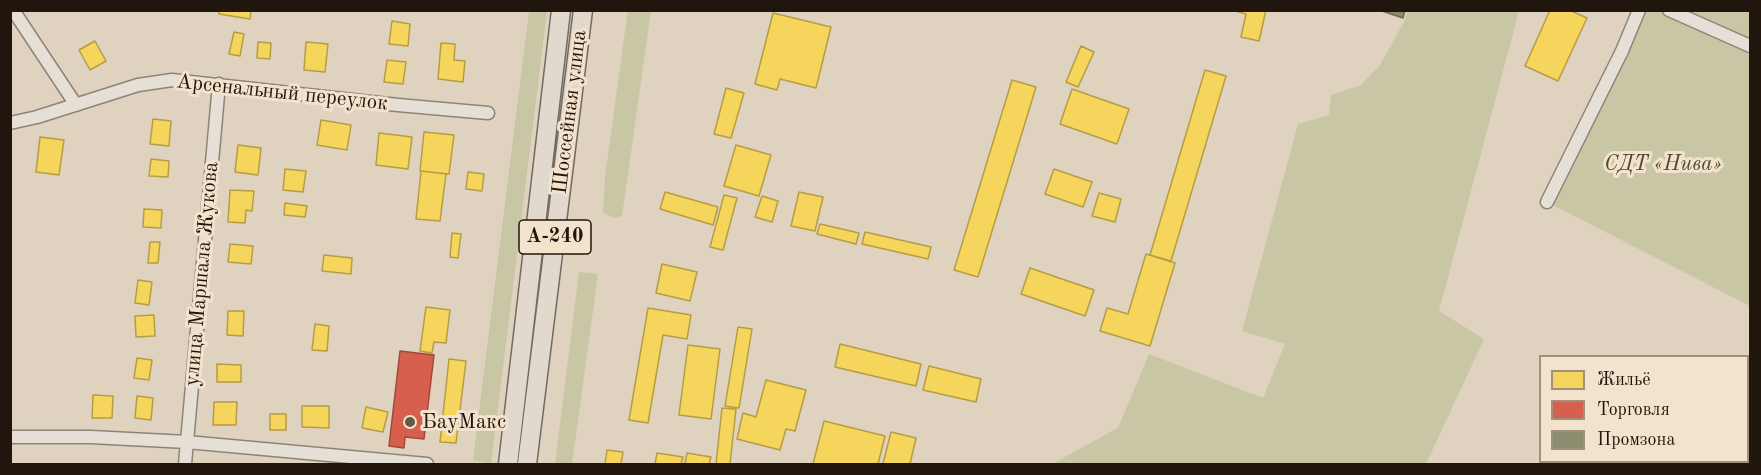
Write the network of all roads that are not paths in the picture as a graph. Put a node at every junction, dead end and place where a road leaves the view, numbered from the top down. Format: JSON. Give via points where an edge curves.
{"nodes":[{"id":1,"x":13,"y":10,"type":"edge"},
{"id":2,"x":561,"y":10,"type":"edge"},
{"id":3,"x":583,"y":10,"type":"edge"},
{"id":4,"x":1639,"y":10,"type":"edge"},
{"id":5,"x":1669,"y":10,"type":"edge"},
{"id":6,"x":1750,"y":46,"type":"edge"},
{"id":7,"x":219,"y":84,"type":"junction"},
{"id":8,"x":76,"y":105,"type":"junction"},
{"id":9,"x":488,"y":113,"type":"dead end"},
{"id":10,"x":10,"y":123,"type":"edge"},
{"id":11,"x":1547,"y":202,"type":"dead end"},
{"id":12,"x":10,"y":437,"type":"edge"},
{"id":13,"x":188,"y":442,"type":"junction"},
{"id":14,"x":185,"y":465,"type":"edge"},
{"id":15,"x":427,"y":465,"type":"edge"},
{"id":16,"x":507,"y":465,"type":"edge"},
{"id":17,"x":527,"y":465,"type":"edge"}],
"edges":[{"from":1,"to":8,"type":"street"},
{"from":2,"to":16,"type":"main road","name":"Шоссейная улица","number":"А-240"},
{"from":3,"to":17,"type":"main road","name":"Шоссейная улица","number":"А-240"},
{"from":4,"to":11,"type":"street"},
{"from":5,"to":6,"type":"street"},
{"from":7,"to":8,"type":"street","name":"Арсенальный переулок","via":[[172,80],[138,85]]},
{"from":7,"to":9,"type":"street","name":"Арсенальный переулок"},
{"from":7,"to":13,"type":"street","name":"улица Маршала Жукова"},
{"from":8,"to":10,"type":"street","name":"Арсенальный переулок"},
{"from":12,"to":13,"type":"street"},
{"from":13,"to":14,"type":"street","name":"улица Маршала Жукова"},
{"from":13,"to":15,"type":"street"}]}
